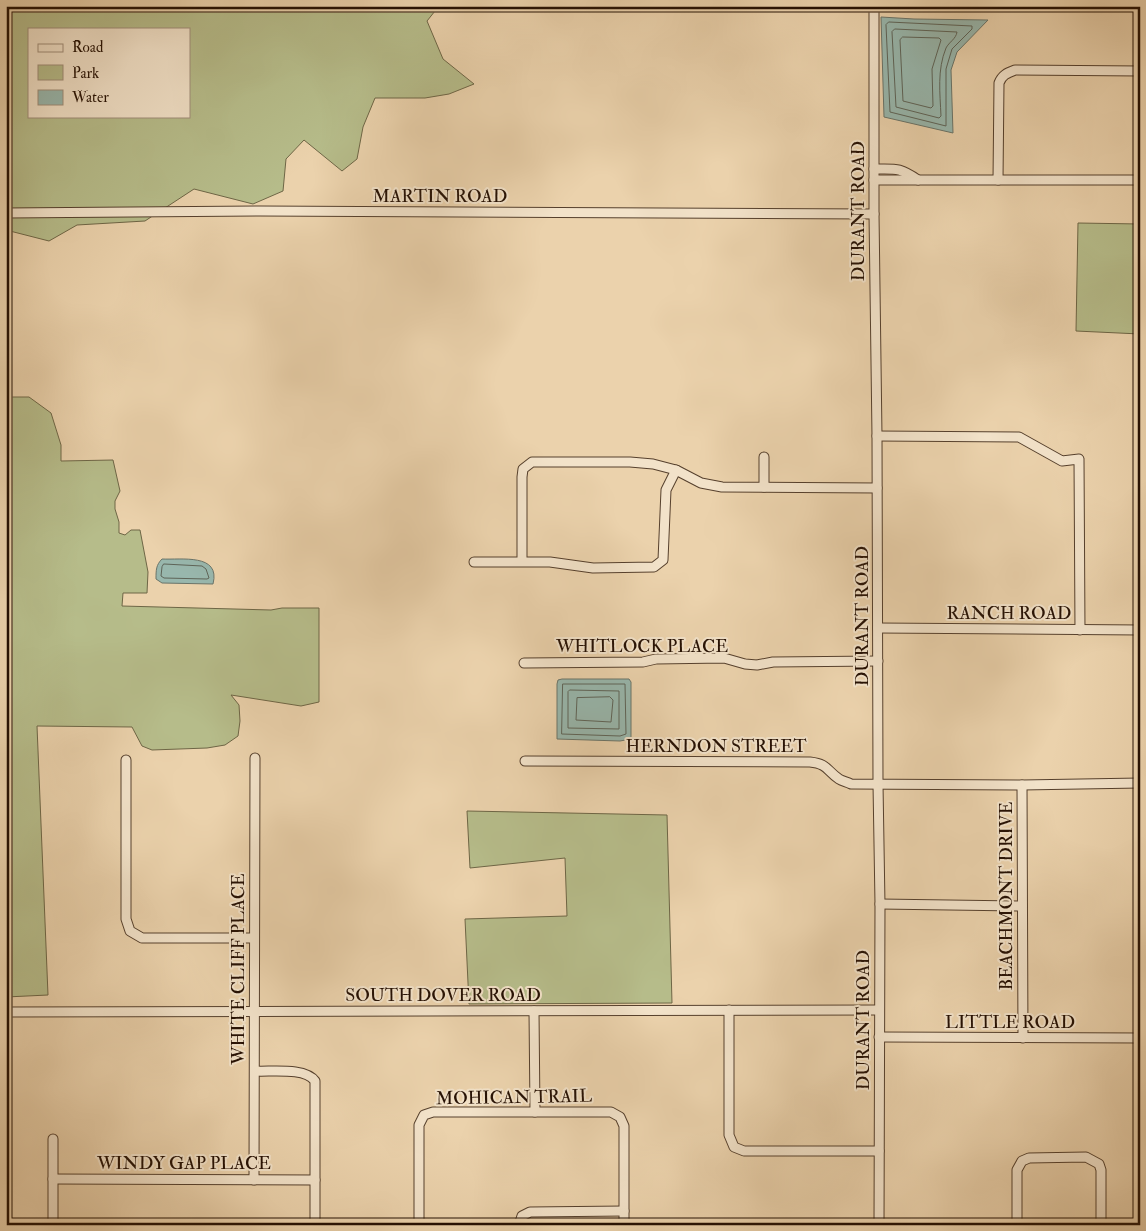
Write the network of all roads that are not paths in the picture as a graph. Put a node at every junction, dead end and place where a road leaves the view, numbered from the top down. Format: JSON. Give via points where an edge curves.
{"nodes":[{"id":1,"x":874,"y":6,"type":"edge"},
{"id":2,"x":1140,"y":70,"type":"edge"},
{"id":3,"x":874,"y":169,"type":"junction"},
{"id":4,"x":874,"y":180,"type":"junction"},
{"id":5,"x":918,"y":180,"type":"junction"},
{"id":6,"x":998,"y":180,"type":"junction"},
{"id":7,"x":1140,"y":180,"type":"edge"},
{"id":8,"x":6,"y":213,"type":"edge"},
{"id":9,"x":874,"y":214,"type":"junction"},
{"id":10,"x":877,"y":436,"type":"junction"},
{"id":11,"x":764,"y":457,"type":"dead end"},
{"id":12,"x":676,"y":470,"type":"junction"},
{"id":13,"x":764,"y":487,"type":"junction"},
{"id":14,"x":877,"y":488,"type":"junction"},
{"id":15,"x":522,"y":561,"type":"junction"},
{"id":16,"x":474,"y":562,"type":"dead end"},
{"id":17,"x":878,"y":628,"type":"junction"},
{"id":18,"x":1080,"y":630,"type":"junction"},
{"id":19,"x":1140,"y":630,"type":"edge"},
{"id":20,"x":878,"y":661,"type":"junction"},
{"id":21,"x":524,"y":663,"type":"dead end"},
{"id":22,"x":255,"y":758,"type":"dead end"},
{"id":23,"x":126,"y":760,"type":"dead end"},
{"id":24,"x":525,"y":761,"type":"dead end"},
{"id":25,"x":1140,"y":782,"type":"edge"},
{"id":26,"x":878,"y":784,"type":"junction"},
{"id":27,"x":1022,"y":784,"type":"junction"},
{"id":28,"x":880,"y":904,"type":"junction"},
{"id":29,"x":1022,"y":906,"type":"junction"},
{"id":30,"x":254,"y":938,"type":"junction"},
{"id":31,"x":729,"y":1010,"type":"junction"},
{"id":32,"x":879,"y":1010,"type":"junction"},
{"id":33,"x":534,"y":1011,"type":"junction"},
{"id":34,"x":6,"y":1012,"type":"edge"},
{"id":35,"x":255,"y":1012,"type":"junction"},
{"id":36,"x":879,"y":1038,"type":"junction"},
{"id":37,"x":1023,"y":1038,"type":"junction"},
{"id":38,"x":1140,"y":1038,"type":"edge"},
{"id":39,"x":254,"y":1071,"type":"junction"},
{"id":40,"x":534,"y":1112,"type":"junction"},
{"id":41,"x":53,"y":1139,"type":"dead end"},
{"id":42,"x":879,"y":1150,"type":"junction"},
{"id":43,"x":53,"y":1179,"type":"junction"},
{"id":44,"x":254,"y":1180,"type":"junction"},
{"id":45,"x":315,"y":1180,"type":"junction"},
{"id":46,"x":624,"y":1211,"type":"junction"},
{"id":47,"x":53,"y":1225,"type":"edge"},
{"id":48,"x":315,"y":1225,"type":"edge"},
{"id":49,"x":418,"y":1225,"type":"edge"},
{"id":50,"x":519,"y":1225,"type":"edge"},
{"id":51,"x":624,"y":1225,"type":"edge"},
{"id":52,"x":879,"y":1225,"type":"edge"},
{"id":53,"x":1017,"y":1225,"type":"edge"},
{"id":54,"x":1101,"y":1225,"type":"edge"}],
"edges":[{"from":1,"to":3,"type":"street","name":"DURANT ROAD"},
{"from":2,"to":6,"type":"street","via":[[1015,70],[1007,73],[999,83]]},
{"from":3,"to":4,"type":"street","name":"DURANT ROAD"},
{"from":3,"to":5,"type":"street","via":[[904,170]]},
{"from":4,"to":5,"type":"street"},
{"from":4,"to":9,"type":"street","name":"DURANT ROAD"},
{"from":5,"to":6,"type":"street"},
{"from":6,"to":7,"type":"street"},
{"from":8,"to":9,"type":"street","name":"MARTIN ROAD"},
{"from":9,"to":10,"type":"street","name":"DURANT ROAD"},
{"from":10,"to":14,"type":"street","name":"DURANT ROAD"},
{"from":10,"to":18,"type":"street","via":[[1018,437],[1062,461],[1079,459]]},
{"from":11,"to":13,"type":"street"},
{"from":12,"to":13,"type":"street","via":[[713,486]]},
{"from":12,"to":15,"type":"street","via":[[666,490],[662,560],[654,567],[593,568]]},
{"from":12,"to":15,"type":"street","via":[[630,462],[528,464],[522,476]]},
{"from":13,"to":14,"type":"street"},
{"from":14,"to":17,"type":"street","name":"DURANT ROAD"},
{"from":15,"to":16,"type":"street"},
{"from":17,"to":18,"type":"street","name":"RANCH ROAD"},
{"from":17,"to":20,"type":"street","name":"DURANT ROAD"},
{"from":18,"to":19,"type":"street","name":"RANCH ROAD"},
{"from":20,"to":21,"type":"street","name":"WHITLOCK PLACE","via":[[756,665],[724,658]]},
{"from":20,"to":26,"type":"street","name":"DURANT ROAD"},
{"from":22,"to":30,"type":"street","name":"WHITE CLIFF PLACE"},
{"from":23,"to":30,"type":"street","via":[[126,919],[130,931],[142,938]]},
{"from":24,"to":26,"type":"street","name":"HERNDON STREET","via":[[810,762],[828,767],[839,779],[851,784]]},
{"from":25,"to":27,"type":"street","name":"HERNDON STREET"},
{"from":26,"to":27,"type":"street","name":"HERNDON STREET"},
{"from":26,"to":28,"type":"street","name":"DURANT ROAD"},
{"from":27,"to":29,"type":"street","name":"BEACHMONT DRIVE"},
{"from":28,"to":29,"type":"street"},
{"from":28,"to":32,"type":"street","name":"DURANT ROAD"},
{"from":29,"to":37,"type":"street","name":"BEACHMONT DRIVE"},
{"from":30,"to":35,"type":"street","name":"WHITE CLIFF PLACE"},
{"from":31,"to":32,"type":"street","name":"SOUTH DOVER ROAD"},
{"from":31,"to":33,"type":"street","name":"SOUTH DOVER ROAD"},
{"from":31,"to":42,"type":"street","via":[[730,1135],[734,1147],[744,1151]]},
{"from":32,"to":36,"type":"street","name":"DURANT ROAD"},
{"from":33,"to":35,"type":"street","name":"SOUTH DOVER ROAD"},
{"from":33,"to":40,"type":"street"},
{"from":34,"to":35,"type":"street","name":"SOUTH DOVER ROAD"},
{"from":35,"to":39,"type":"street","name":"WHITE CLIFF PLACE"},
{"from":36,"to":37,"type":"street","name":"LITTLE ROAD"},
{"from":36,"to":42,"type":"street","name":"DURANT ROAD"},
{"from":37,"to":38,"type":"street","name":"LITTLE ROAD"},
{"from":39,"to":44,"type":"street","name":"WHITE CLIFF PLACE"},
{"from":39,"to":45,"type":"street","via":[[299,1072],[315,1081]]},
{"from":40,"to":46,"type":"street","name":"MOHICAN TRAIL","via":[[611,1112],[620,1117],[624,1126]]},
{"from":40,"to":49,"type":"street","name":"MOHICAN TRAIL","via":[[433,1112],[424,1115],[418,1125]]},
{"from":41,"to":43,"type":"street"},
{"from":42,"to":52,"type":"street","name":"DURANT ROAD"},
{"from":43,"to":44,"type":"street","name":"WINDY GAP PLACE"},
{"from":43,"to":47,"type":"street"},
{"from":44,"to":45,"type":"street","name":"WINDY GAP PLACE"},
{"from":45,"to":48,"type":"street"},
{"from":46,"to":50,"type":"street","via":[[530,1212],[522,1216]]},
{"from":46,"to":51,"type":"street","name":"MOHICAN TRAIL"},
{"from":53,"to":54,"type":"street","via":[[1017,1170],[1022,1162],[1029,1158],[1086,1157],[1098,1164],[1101,1170]]}]}
